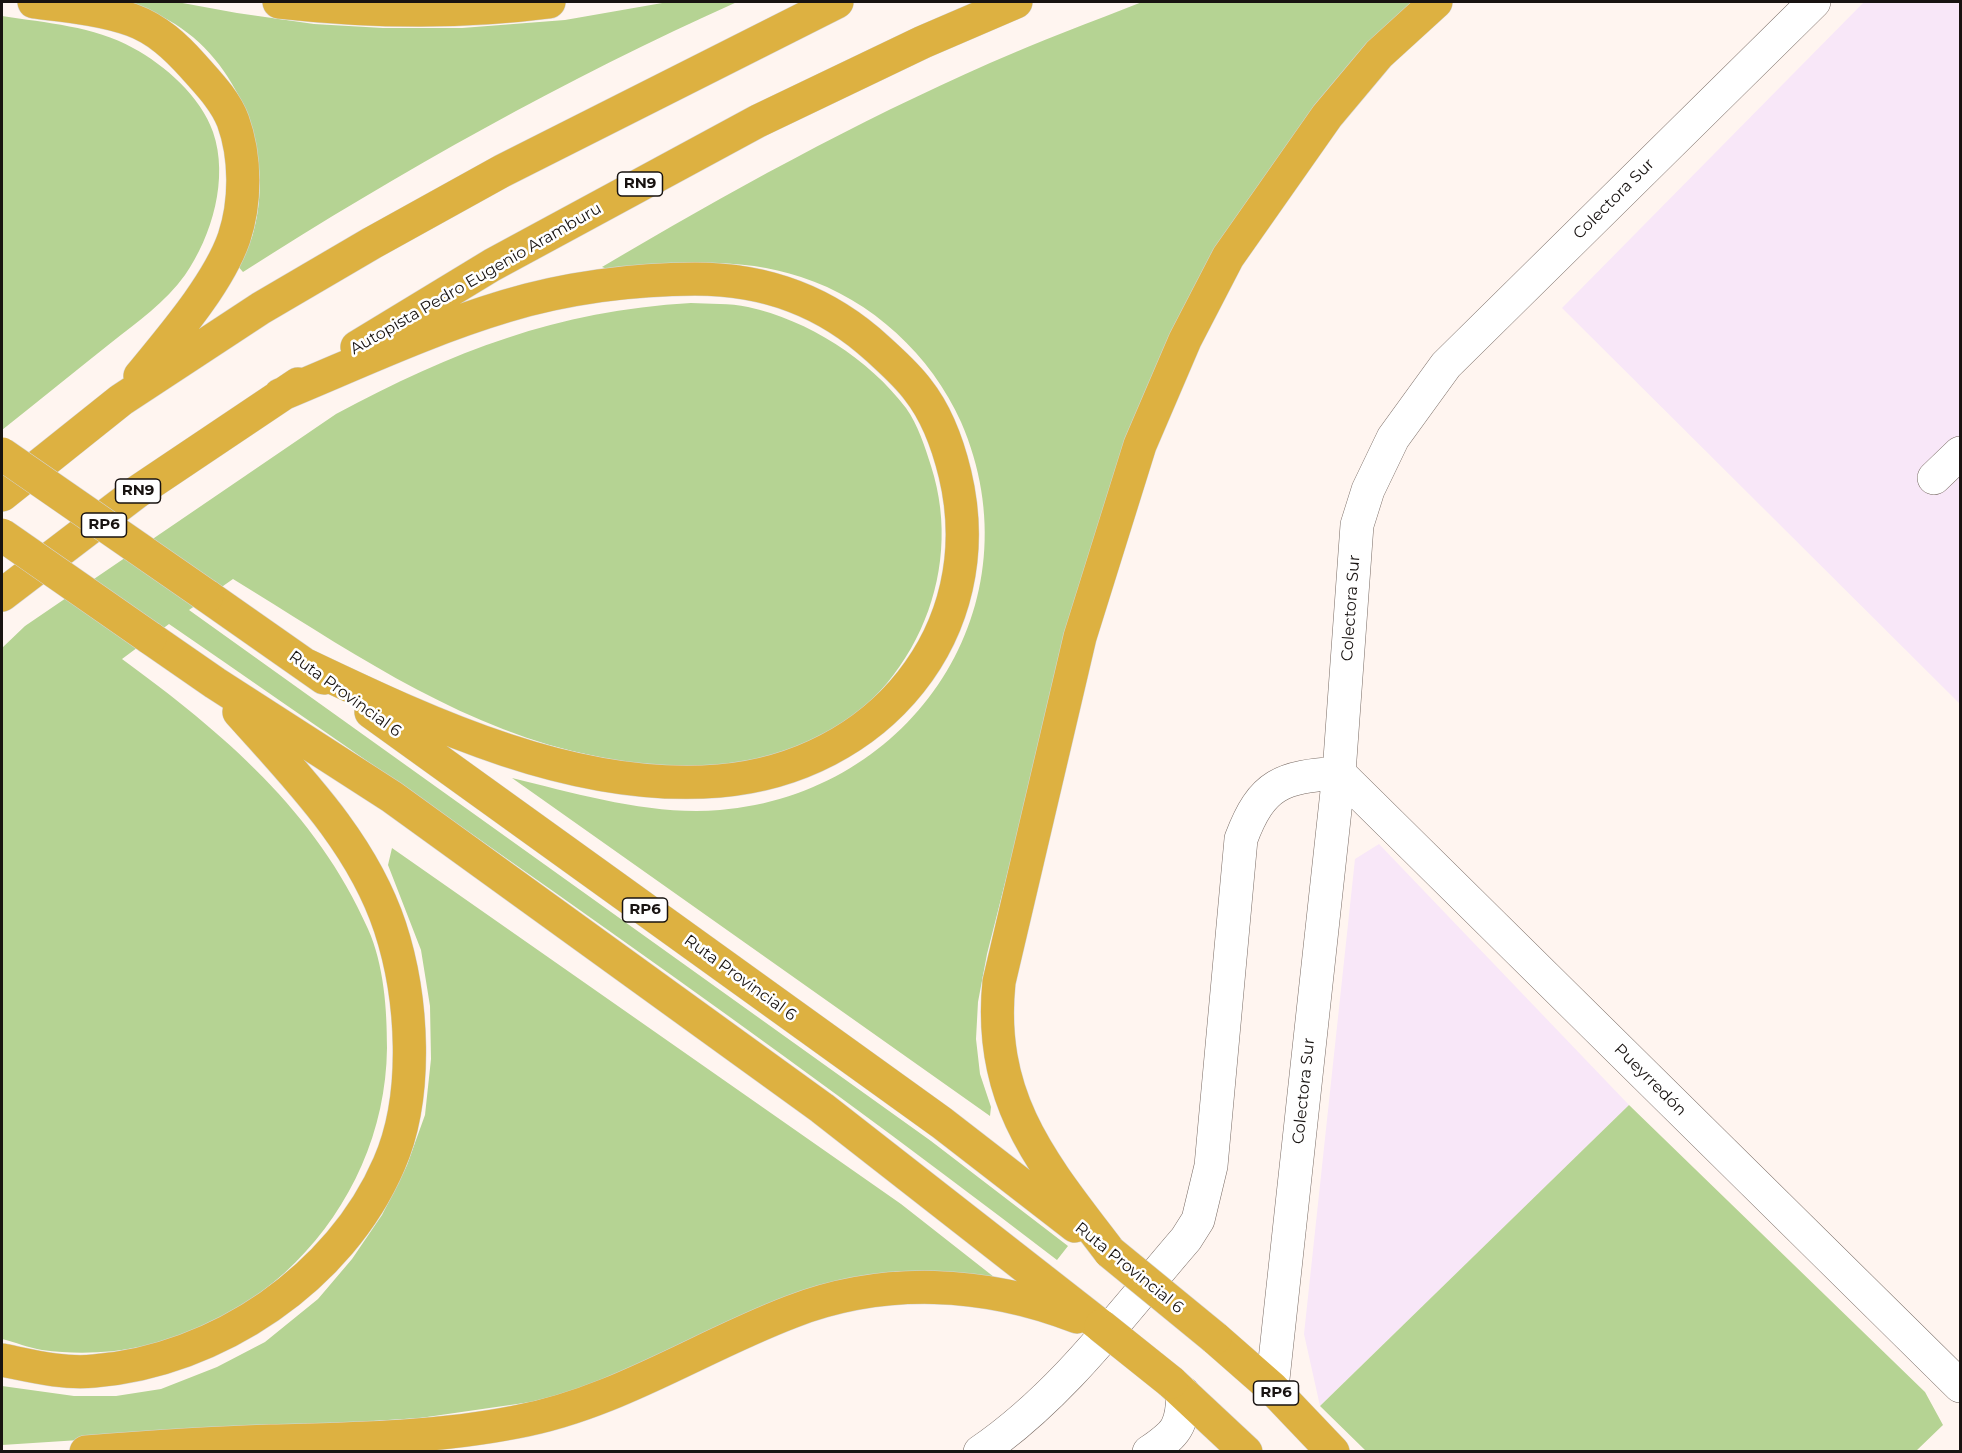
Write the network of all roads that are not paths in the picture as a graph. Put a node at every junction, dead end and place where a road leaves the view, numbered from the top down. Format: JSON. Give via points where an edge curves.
{"nodes":[{"id":1,"x":34,"y":2,"type":"edge"},
{"id":2,"x":279,"y":2,"type":"edge"},
{"id":3,"x":549,"y":2,"type":"edge"},
{"id":4,"x":837,"y":2,"type":"edge"},
{"id":5,"x":1016,"y":2,"type":"edge"},
{"id":6,"x":1436,"y":2,"type":"edge"},
{"id":7,"x":1814,"y":2,"type":"edge"},
{"id":8,"x":280,"y":395,"type":"junction"},
{"id":9,"x":121,"y":400,"type":"junction"},
{"id":10,"x":1960,"y":453,"type":"edge"},
{"id":11,"x":2,"y":454,"type":"edge"},
{"id":12,"x":1934,"y":478,"type":"dead end"},
{"id":13,"x":2,"y":495,"type":"edge"},
{"id":14,"x":2,"y":535,"type":"edge"},
{"id":15,"x":2,"y":595,"type":"edge"},
{"id":16,"x":306,"y":665,"type":"junction"},
{"id":17,"x":215,"y":683,"type":"junction"},
{"id":18,"x":1339,"y":773,"type":"junction"},
{"id":19,"x":1083,"y":1225,"type":"junction"},
{"id":20,"x":1032,"y":1290,"type":"junction"},
{"id":21,"x":2,"y":1360,"type":"edge"},
{"id":22,"x":1960,"y":1386,"type":"edge"},
{"id":23,"x":1177,"y":1387,"type":"junction"},
{"id":24,"x":1272,"y":1389,"type":"junction"},
{"id":25,"x":86,"y":1452,"type":"edge"},
{"id":26,"x":980,"y":1452,"type":"edge"},
{"id":27,"x":1149,"y":1452,"type":"edge"},
{"id":28,"x":1246,"y":1452,"type":"edge"},
{"id":29,"x":1333,"y":1452,"type":"edge"}],
"edges":[{"from":1,"to":9,"type":"highway","via":[[93,10],[134,21],[170,41],[217,93],[232,121],[239,149],[243,199],[234,238],[180,326]]},
{"from":2,"to":3,"type":"highway","via":[[352,10],[423,11],[496,9]]},
{"from":4,"to":9,"type":"highway","via":[[512,166],[392,232],[261,308]]},
{"from":5,"to":8,"type":"highway","name":"Autopista Pedro Eugenio Aramburu","number":"RN9","via":[[842,80],[667,169],[465,282]]},
{"from":6,"to":19,"type":"highway","via":[[1379,54],[1327,116],[1228,257],[1185,340],[1140,445],[1080,637],[999,982],[996,1011],[1001,1069],[1021,1120]]},
{"from":7,"to":18,"type":"street","name":"Colectora Sur","via":[[1446,365],[1393,438],[1368,490],[1357,525]]},
{"from":8,"to":15,"type":"highway","name":"Autopista Pedro Eugenio Aramburu","number":"RN9","via":[[137,492]]},
{"from":8,"to":16,"type":"highway","via":[[506,306],[629,283],[697,278],[744,283],[820,305],[893,363],[919,390],[936,420],[961,499],[959,575],[950,611],[933,650],[908,686],[878,718],[843,744],[800,764],[763,775],[716,782],[663,780],[610,776],[547,762],[414,716]]},
{"from":9,"to":13,"type":"highway"},
{"from":10,"to":12,"type":"street"},
{"from":11,"to":16,"type":"highway","name":"Ruta Provincial 6","number":"RP6","bridge":true},
{"from":14,"to":17,"type":"highway","bridge":true},
{"from":16,"to":19,"type":"highway","name":"Ruta Provincial 6","number":"RP6"},
{"from":17,"to":20,"type":"highway","via":[[392,797],[822,1108]]},
{"from":17,"to":21,"type":"highway","via":[[325,809],[362,866],[390,927],[404,987],[410,1045],[406,1106],[390,1162],[367,1206],[324,1258],[261,1312],[219,1337],[172,1356],[93,1371],[55,1370]]},
{"from":18,"to":22,"type":"street","name":"Pueyrredón"},
{"from":18,"to":24,"type":"street","name":"Colectora Sur"},
{"from":18,"to":26,"type":"street","via":[[1305,775],[1271,788],[1250,814],[1241,838],[1211,1166],[1198,1220],[1186,1239],[1069,1373],[1035,1409]]},
{"from":19,"to":24,"type":"highway","name":"Ruta Provincial 6","number":"RP6","bridge":true},
{"from":20,"to":23,"type":"highway","bridge":true,"via":[[1064,1312],[1101,1326]]},
{"from":20,"to":25,"type":"highway","via":[[886,1287],[838,1296],[792,1311],[619,1390],[519,1422],[462,1432]]},
{"from":23,"to":27,"type":"street","via":[[1182,1414],[1173,1436]]},
{"from":23,"to":28,"type":"highway"},
{"from":24,"to":29,"type":"highway","name":"Ruta Provincial 6","number":"RP6"}]}
